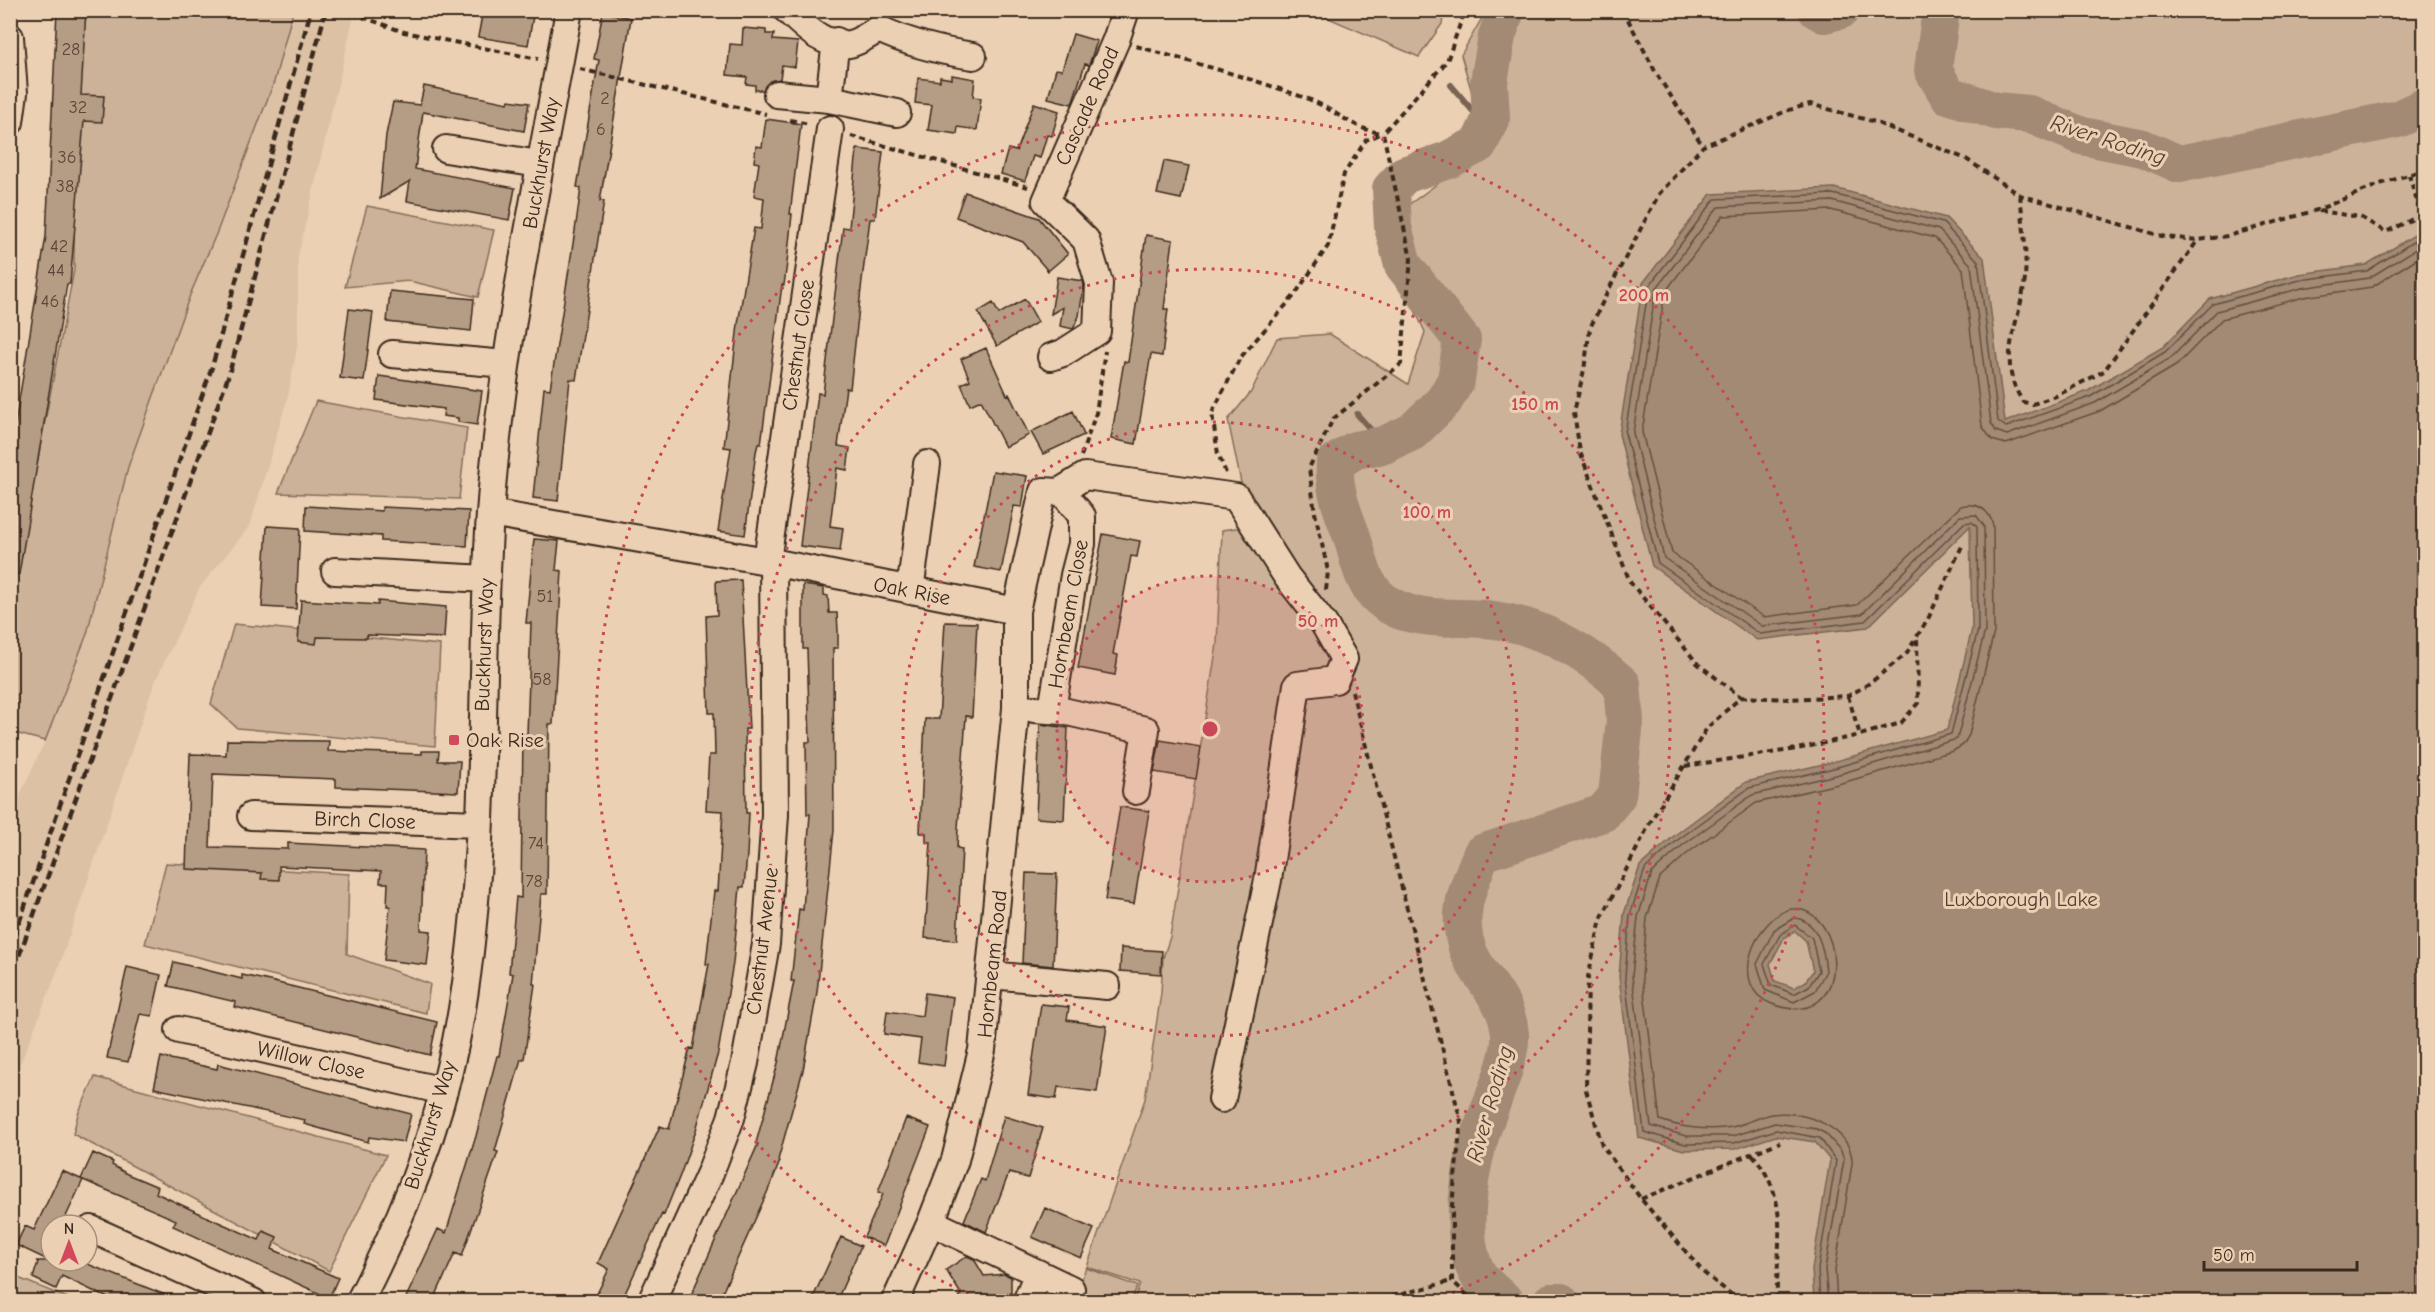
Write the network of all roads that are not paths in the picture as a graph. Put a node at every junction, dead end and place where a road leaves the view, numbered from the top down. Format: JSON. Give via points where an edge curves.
{"nodes":[{"id":1,"x":569,"y":10,"type":"edge"},
{"id":2,"x":787,"y":10,"type":"edge"},
{"id":3,"x":1126,"y":10,"type":"edge"},
{"id":4,"x":880,"y":20,"type":"edge"},
{"id":5,"x":10,"y":37,"type":"edge"},
{"id":6,"x":836,"y":41,"type":"junction"},
{"id":7,"x":973,"y":56,"type":"dead end"},
{"id":8,"x":829,"y":99,"type":"junction"},
{"id":9,"x":776,"y":105,"type":"road end"},
{"id":10,"x":897,"y":113,"type":"dead end"},
{"id":11,"x":10,"y":122,"type":"edge"},
{"id":12,"x":830,"y":129,"type":"road end"},
{"id":13,"x":446,"y":149,"type":"dead end"},
{"id":14,"x":539,"y":164,"type":"junction"},
{"id":15,"x":392,"y":354,"type":"dead end"},
{"id":16,"x":1051,"y":357,"type":"dead end"},
{"id":17,"x":506,"y":364,"type":"junction"},
{"id":18,"x":927,"y":464,"type":"dead end"},
{"id":19,"x":1064,"y":489,"type":"junction"},
{"id":20,"x":490,"y":513,"type":"junction"},
{"id":21,"x":770,"y":561,"type":"junction"},
{"id":22,"x":335,"y":571,"type":"dead end"},
{"id":23,"x":487,"y":579,"type":"junction"},
{"id":24,"x":910,"y":591,"type":"junction"},
{"id":25,"x":1016,"y":611,"type":"junction"},
{"id":26,"x":1016,"y":708,"type":"junction"},
{"id":27,"x":1052,"y":710,"type":"junction"},
{"id":28,"x":1136,"y":791,"type":"dead end"},
{"id":29,"x":251,"y":816,"type":"dead end"},
{"id":30,"x":479,"y":824,"type":"junction"},
{"id":31,"x":991,"y":975,"type":"junction"},
{"id":32,"x":1107,"y":986,"type":"dead end"},
{"id":33,"x":179,"y":1030,"type":"dead end"},
{"id":34,"x":444,"y":1091,"type":"junction"},
{"id":35,"x":1221,"y":1099,"type":"dead end"},
{"id":36,"x":931,"y":1222,"type":"junction"},
{"id":37,"x":99,"y":1233,"type":"edge"},
{"id":38,"x":1038,"y":1273,"type":"junction"},
{"id":39,"x":1071,"y":1289,"type":"dead end"},
{"id":40,"x":253,"y":1302,"type":"edge"},
{"id":41,"x":359,"y":1302,"type":"edge"},
{"id":42,"x":651,"y":1302,"type":"edge"},
{"id":43,"x":895,"y":1302,"type":"edge"},
{"id":44,"x":1026,"y":1302,"type":"edge"}],
"edges":[{"from":1,"to":14,"type":"street","name":"Buckhurst Way"},
{"from":2,"to":6,"type":"street","via":[[816,37]]},
{"from":3,"to":16,"type":"street","name":"Cascade Road","via":[[1048,197],[1086,240],[1099,283],[1097,331]]},
{"from":4,"to":6,"type":"street","via":[[850,44]]},
{"from":4,"to":7,"type":"street","via":[[905,41]]},
{"from":5,"to":11,"type":"street","via":[[14,93]]},
{"from":6,"to":8,"type":"street"},
{"from":8,"to":9,"type":"street"},
{"from":8,"to":10,"type":"street"},
{"from":12,"to":21,"type":"street","name":"Chestnut Close"},
{"from":13,"to":14,"type":"street"},
{"from":14,"to":17,"type":"street","name":"Buckhurst Way"},
{"from":15,"to":17,"type":"street"},
{"from":17,"to":20,"type":"street","name":"Buckhurst Way"},
{"from":18,"to":24,"type":"street"},
{"from":19,"to":25,"type":"street","via":[[1043,491]]},
{"from":19,"to":27,"type":"street","name":"Hornbeam Close","via":[[1082,516],[1082,544]]},
{"from":19,"to":35,"type":"street","via":[[1085,476],[1236,497],[1344,659],[1335,680],[1297,685],[1268,880]]},
{"from":20,"to":21,"type":"street","name":"Oak Rise"},
{"from":20,"to":23,"type":"street","name":"Buckhurst Way"},
{"from":21,"to":24,"type":"street","name":"Oak Rise"},
{"from":21,"to":42,"type":"street","name":"Chestnut Avenue","via":[[775,814],[766,944],[731,1118]]},
{"from":22,"to":23,"type":"street"},
{"from":23,"to":30,"type":"street","name":"Buckhurst Way"},
{"from":24,"to":25,"type":"street","name":"Oak Rise"},
{"from":25,"to":26,"type":"street","name":"Hornbeam Road"},
{"from":26,"to":27,"type":"street"},
{"from":26,"to":31,"type":"street","name":"Hornbeam Road"},
{"from":27,"to":28,"type":"street","via":[[1146,730]]},
{"from":29,"to":30,"type":"street","name":"Birch Close"},
{"from":30,"to":34,"type":"street","name":"Buckhurst Way","via":[[471,949]]},
{"from":31,"to":32,"type":"street"},
{"from":31,"to":36,"type":"street","name":"Hornbeam Road","via":[[982,1050],[955,1160]]},
{"from":33,"to":34,"type":"street","name":"Willow Close"},
{"from":34,"to":41,"type":"street","name":"Buckhurst Way","via":[[413,1187]]},
{"from":36,"to":38,"type":"street"},
{"from":36,"to":43,"type":"street","name":"Hornbeam Road"},
{"from":37,"to":40,"type":"street"},
{"from":38,"to":39,"type":"street"},
{"from":38,"to":44,"type":"street"}]}
